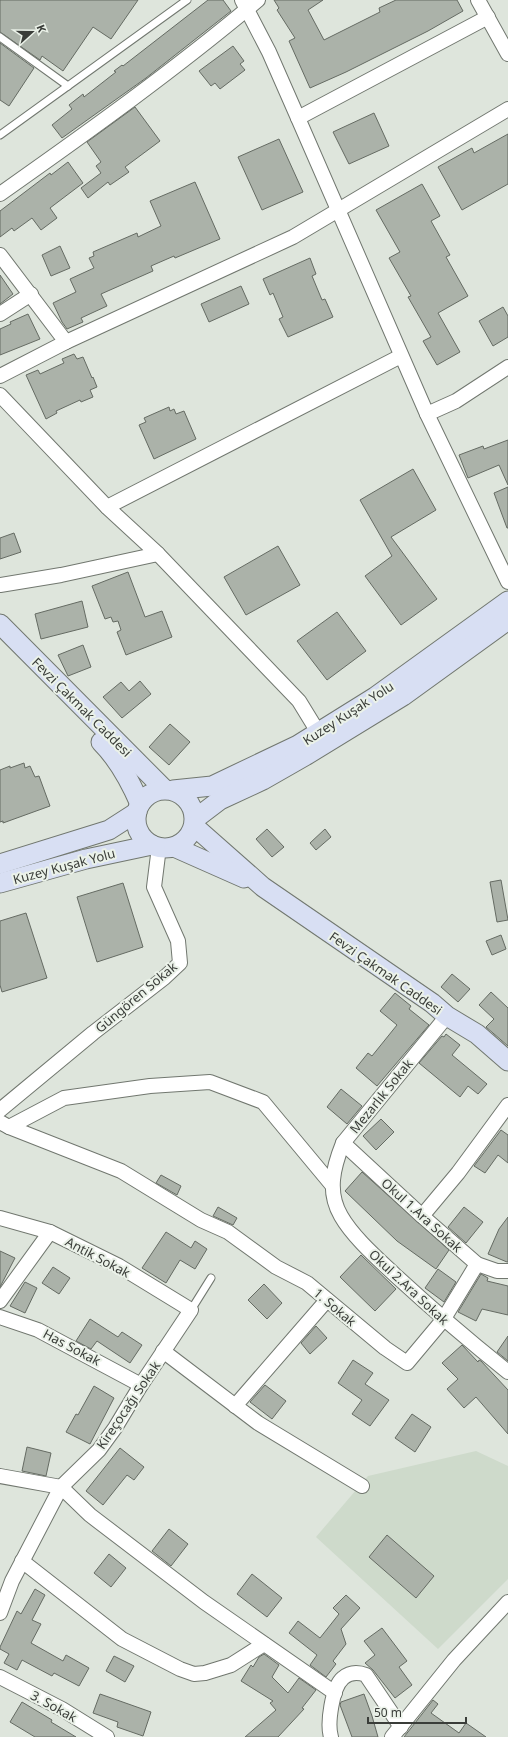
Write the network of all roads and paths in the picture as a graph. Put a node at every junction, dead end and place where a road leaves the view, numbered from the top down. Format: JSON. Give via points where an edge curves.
{"nodes":[{"id":1,"x":187,"y":0,"type":"edge"},
{"id":2,"x":258,"y":0,"type":"edge"},
{"id":3,"x":478,"y":0,"type":"edge"},
{"id":4,"x":244,"y":5,"type":"edge"},
{"id":5,"x":488,"y":17,"type":"junction"},
{"id":6,"x":0,"y":37,"type":"edge"},
{"id":7,"x":508,"y":54,"type":"edge"},
{"id":8,"x":68,"y":86,"type":"junction"},
{"id":9,"x":508,"y":109,"type":"edge"},
{"id":10,"x":298,"y":118,"type":"junction"},
{"id":11,"x":0,"y":135,"type":"edge"},
{"id":12,"x":0,"y":194,"type":"edge"},
{"id":13,"x":339,"y":209,"type":"junction"},
{"id":14,"x":0,"y":255,"type":"edge"},
{"id":15,"x":31,"y":294,"type":"junction"},
{"id":16,"x":0,"y":314,"type":"edge"},
{"id":17,"x":66,"y":342,"type":"junction"},
{"id":18,"x":401,"y":356,"type":"junction"},
{"id":19,"x":508,"y":367,"type":"edge"},
{"id":20,"x":0,"y":376,"type":"edge"},
{"id":21,"x":0,"y":395,"type":"edge"},
{"id":22,"x":427,"y":414,"type":"junction"},
{"id":23,"x":108,"y":507,"type":"junction"},
{"id":24,"x":158,"y":554,"type":"junction"},
{"id":25,"x":508,"y":582,"type":"edge"},
{"id":26,"x":0,"y":585,"type":"edge"},
{"id":27,"x":508,"y":601,"type":"edge"},
{"id":28,"x":508,"y":620,"type":"edge"},
{"id":29,"x":0,"y":624,"type":"edge"},
{"id":30,"x":0,"y":642,"type":"edge"},
{"id":31,"x":318,"y":732,"type":"junction"},
{"id":32,"x":168,"y":790,"type":"junction"},
{"id":33,"x":139,"y":808,"type":"junction"},
{"id":34,"x":194,"y":822,"type":"junction"},
{"id":35,"x":162,"y":846,"type":"junction"},
{"id":36,"x":0,"y":864,"type":"edge"},
{"id":37,"x":0,"y":883,"type":"edge"},
{"id":38,"x":263,"y":887,"type":"junction"},
{"id":39,"x":447,"y":1016,"type":"junction"},
{"id":40,"x":508,"y":1061,"type":"edge"},
{"id":41,"x":508,"y":1105,"type":"edge"},
{"id":42,"x":0,"y":1110,"type":"edge"},
{"id":43,"x":4,"y":1125,"type":"edge"},
{"id":44,"x":343,"y":1143,"type":"junction"},
{"id":45,"x":332,"y":1185,"type":"junction"},
{"id":46,"x":422,"y":1216,"type":"junction"},
{"id":47,"x":0,"y":1218,"type":"edge"},
{"id":48,"x":50,"y":1232,"type":"junction"},
{"id":49,"x":477,"y":1264,"type":"junction"},
{"id":50,"x":508,"y":1271,"type":"edge"},
{"id":51,"x":210,"y":1278,"type":"dead end"},
{"id":52,"x":327,"y":1300,"type":"junction"},
{"id":53,"x":0,"y":1301,"type":"edge"},
{"id":54,"x":191,"y":1310,"type":"junction"},
{"id":55,"x":0,"y":1317,"type":"edge"},
{"id":56,"x":443,"y":1320,"type":"junction"},
{"id":57,"x":163,"y":1351,"type":"junction"},
{"id":58,"x":508,"y":1372,"type":"edge"},
{"id":59,"x":141,"y":1385,"type":"junction"},
{"id":60,"x":235,"y":1406,"type":"junction"},
{"id":61,"x":0,"y":1476,"type":"edge"},
{"id":62,"x":362,"y":1486,"type":"dead end"},
{"id":63,"x":61,"y":1487,"type":"junction"},
{"id":64,"x":22,"y":1561,"type":"junction"},
{"id":65,"x":508,"y":1602,"type":"edge"},
{"id":66,"x":0,"y":1613,"type":"edge"},
{"id":67,"x":264,"y":1644,"type":"junction"},
{"id":68,"x":0,"y":1676,"type":"edge"},
{"id":69,"x":335,"y":1693,"type":"junction"},
{"id":70,"x":396,"y":1732,"type":"edge"},
{"id":71,"x":107,"y":1737,"type":"edge"},
{"id":72,"x":331,"y":1737,"type":"edge"}],
"edges":[{"from":1,"to":8,"type":"lane"},
{"from":2,"to":4,"type":"street"},
{"from":3,"to":5,"type":"street"},
{"from":4,"to":10,"type":"street","via":[[269,52]]},
{"from":4,"to":12,"type":"street","via":[[210,41]]},
{"from":5,"to":7,"type":"street"},
{"from":5,"to":10,"type":"street"},
{"from":6,"to":8,"type":"lane"},
{"from":8,"to":11,"type":"lane"},
{"from":9,"to":13,"type":"street"},
{"from":10,"to":13,"type":"street"},
{"from":13,"to":17,"type":"street","via":[[293,237]]},
{"from":13,"to":18,"type":"street"},
{"from":14,"to":15,"type":"street"},
{"from":15,"to":16,"type":"street"},
{"from":15,"to":17,"type":"street"},
{"from":17,"to":20,"type":"street"},
{"from":18,"to":22,"type":"street"},
{"from":18,"to":23,"type":"street"},
{"from":19,"to":22,"type":"street","via":[[456,401]]},
{"from":21,"to":23,"type":"street"},
{"from":22,"to":25,"type":"street"},
{"from":23,"to":24,"type":"street"},
{"from":24,"to":26,"type":"street"},
{"from":24,"to":31,"type":"street","via":[[299,701]]},
{"from":27,"to":31,"type":"main road","name":"Kuzey Kuşak Yolu","via":[[375,697]]},
{"from":28,"to":34,"type":"main road","name":"Kuzey Kuşak Yolu","via":[[404,696],[263,780],[220,800]]},
{"from":29,"to":32,"type":"main road","name":"Fevzi Çakmak Caddesi"},
{"from":30,"to":33,"type":"main road","via":[[111,752],[129,778]]},
{"from":31,"to":32,"type":"main road","name":"Kuzey Kuşak Yolu","via":[[298,745],[212,786]]},
{"from":32,"to":33,"type":"main road","via":[[154,792],[146,797]]},
{"from":32,"to":34,"type":"main road","via":[[181,794],[188,801],[193,809]]},
{"from":33,"to":35,"type":"main road","via":[[137,825],[142,836]]},
{"from":33,"to":36,"type":"main road","name":"Kuzey Kuşak Yolu","via":[[109,830]]},
{"from":34,"to":35,"type":"main road","via":[[186,839]]},
{"from":34,"to":38,"type":"main road"},
{"from":35,"to":37,"type":"main road","name":"Kuzey Kuşak Yolu","via":[[86,859]]},
{"from":35,"to":38,"type":"main road"},
{"from":35,"to":42,"type":"street","name":"Güngören Sokak","via":[[154,887],[178,941],[180,963]]},
{"from":38,"to":39,"type":"main road","name":"Fevzi Çakmak Caddesi","via":[[432,1003]]},
{"from":39,"to":40,"type":"main road","name":"Fevzi Çakmak Caddesi","via":[[477,1034]]},
{"from":39,"to":44,"type":"street","name":"Mezarlık Sokak"},
{"from":41,"to":46,"type":"street","via":[[458,1173]]},
{"from":43,"to":45,"type":"street","via":[[64,1098],[150,1086],[210,1082],[264,1102]]},
{"from":43,"to":52,"type":"street","name":"1. Sokak","via":[[121,1171],[201,1220],[228,1232]]},
{"from":44,"to":45,"type":"street","name":"Mezarlık Sokak","via":[[335,1163]]},
{"from":44,"to":46,"type":"street","name":"Okul 1.Ara Sokak"},
{"from":45,"to":56,"type":"street","name":"Okul 2.Ara Sokak","via":[[341,1216],[354,1233]]},
{"from":46,"to":49,"type":"street","name":"Okul 1.Ara Sokak"},
{"from":47,"to":48,"type":"street","name":"Antik Sokak"},
{"from":48,"to":53,"type":"street"},
{"from":48,"to":54,"type":"street","name":"Antik Sokak","via":[[119,1266]]},
{"from":49,"to":50,"type":"street","name":"Okul 1.Ara Sokak","via":[[497,1271]]},
{"from":49,"to":56,"type":"street"},
{"from":51,"to":54,"type":"lane","name":"Kireçocağı Sokak"},
{"from":52,"to":56,"type":"street","name":"1. Sokak","via":[[407,1363]]},
{"from":52,"to":60,"type":"street"},
{"from":54,"to":57,"type":"street","name":"Kireçocağı Sokak"},
{"from":55,"to":59,"type":"street","name":"Has Sokak","via":[[38,1330]]},
{"from":56,"to":58,"type":"street","name":"Okul 2.Ara Sokak"},
{"from":57,"to":59,"type":"street","name":"Kireçocağı Sokak"},
{"from":57,"to":60,"type":"street"},
{"from":59,"to":63,"type":"street","name":"Kireçocağı Sokak","via":[[99,1450]]},
{"from":60,"to":62,"type":"street","via":[[277,1436]]},
{"from":61,"to":63,"type":"street"},
{"from":63,"to":64,"type":"street","name":"Kireçocağı Sokak"},
{"from":63,"to":67,"type":"street","via":[[90,1515]]},
{"from":64,"to":66,"type":"street","name":"Kireçocağı Sokak"},
{"from":64,"to":67,"type":"street","via":[[122,1639],[194,1674],[231,1665]]},
{"from":65,"to":70,"type":"street","via":[[454,1660]]},
{"from":67,"to":69,"type":"street"},
{"from":68,"to":71,"type":"street","name":"3. Sokak","via":[[62,1709]]},
{"from":69,"to":70,"type":"street","via":[[341,1679],[359,1672],[366,1675]]},
{"from":69,"to":72,"type":"street","via":[[329,1713]]}]}
